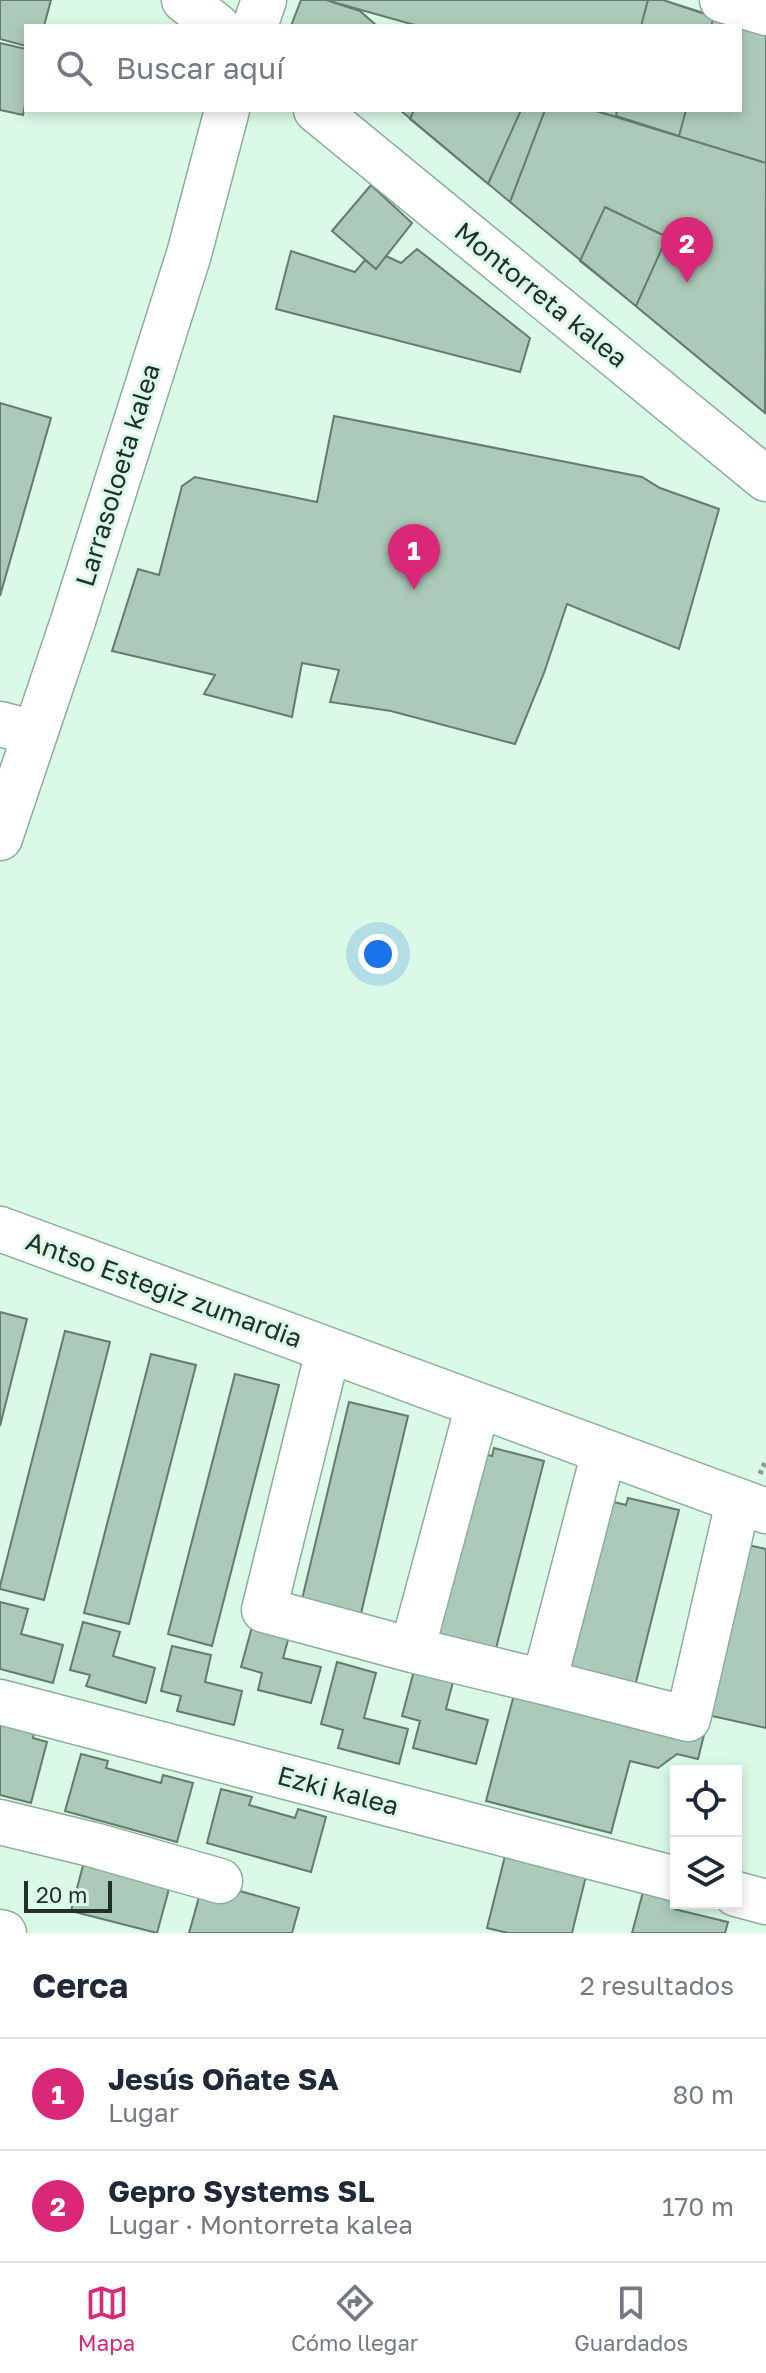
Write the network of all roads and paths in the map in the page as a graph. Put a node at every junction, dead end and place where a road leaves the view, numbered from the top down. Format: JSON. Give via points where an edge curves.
{"nodes":[{"id":1,"x":184,"y":0,"type":"edge"},
{"id":2,"x":264,"y":0,"type":"edge"},
{"id":3,"x":722,"y":0,"type":"edge"},
{"id":4,"x":766,"y":13,"type":"edge"},
{"id":5,"x":214,"y":24,"type":"edge"},
{"id":6,"x":256,"y":24,"type":"edge"},
{"id":7,"x":226,"y":112,"type":"edge"},
{"id":8,"x":318,"y":112,"type":"edge"},
{"id":9,"x":766,"y":479,"type":"edge"},
{"id":10,"x":18,"y":728,"type":"edge"},
{"id":11,"x":0,"y":838,"type":"edge"},
{"id":12,"x":0,"y":1229,"type":"edge"},
{"id":13,"x":328,"y":1351,"type":"junction"},
{"id":14,"x":478,"y":1405,"type":"junction"},
{"id":15,"x":604,"y":1452,"type":"junction"},
{"id":16,"x":752,"y":1506,"type":"edge"},
{"id":17,"x":412,"y":1650,"type":"junction"},
{"id":18,"x":544,"y":1682,"type":"junction"},
{"id":19,"x":0,"y":1702,"type":"edge"},
{"id":20,"x":0,"y":1822,"type":"edge"},
{"id":21,"x":670,"y":1877,"type":"edge"},
{"id":22,"x":220,"y":1881,"type":"dead end"},
{"id":23,"x":742,"y":1896,"type":"edge"},
{"id":24,"x":766,"y":1902,"type":"edge"}],
"edges":[{"from":1,"to":5,"type":"street"},
{"from":2,"to":6,"type":"street"},
{"from":3,"to":4,"type":"street"},
{"from":7,"to":10,"type":"street","name":"Larrasoloeta kalea","via":[[189,254]]},
{"from":8,"to":9,"type":"street","name":"Montorreta kalea"},
{"from":10,"to":11,"type":"street","name":"Larrasoloeta kalea"},
{"from":12,"to":13,"type":"street","name":"Antso Estegiz zumardia"},
{"from":13,"to":14,"type":"street","name":"Antso Estegiz zumardia"},
{"from":13,"to":17,"type":"street","name":"Antso Estegiz zumardia","via":[[264,1610]]},
{"from":14,"to":15,"type":"street","name":"Antso Estegiz zumardia"},
{"from":14,"to":17,"type":"street"},
{"from":15,"to":16,"type":"street","name":"Antso Estegiz zumardia"},
{"from":15,"to":18,"type":"street"},
{"from":16,"to":18,"type":"street","name":"Antso Estegiz zumardia","via":[[688,1719]]},
{"from":17,"to":18,"type":"street","name":"Antso Estegiz zumardia"},
{"from":19,"to":21,"type":"street","name":"Ezki kalea"},
{"from":20,"to":22,"type":"street"},
{"from":23,"to":24,"type":"street"}]}
